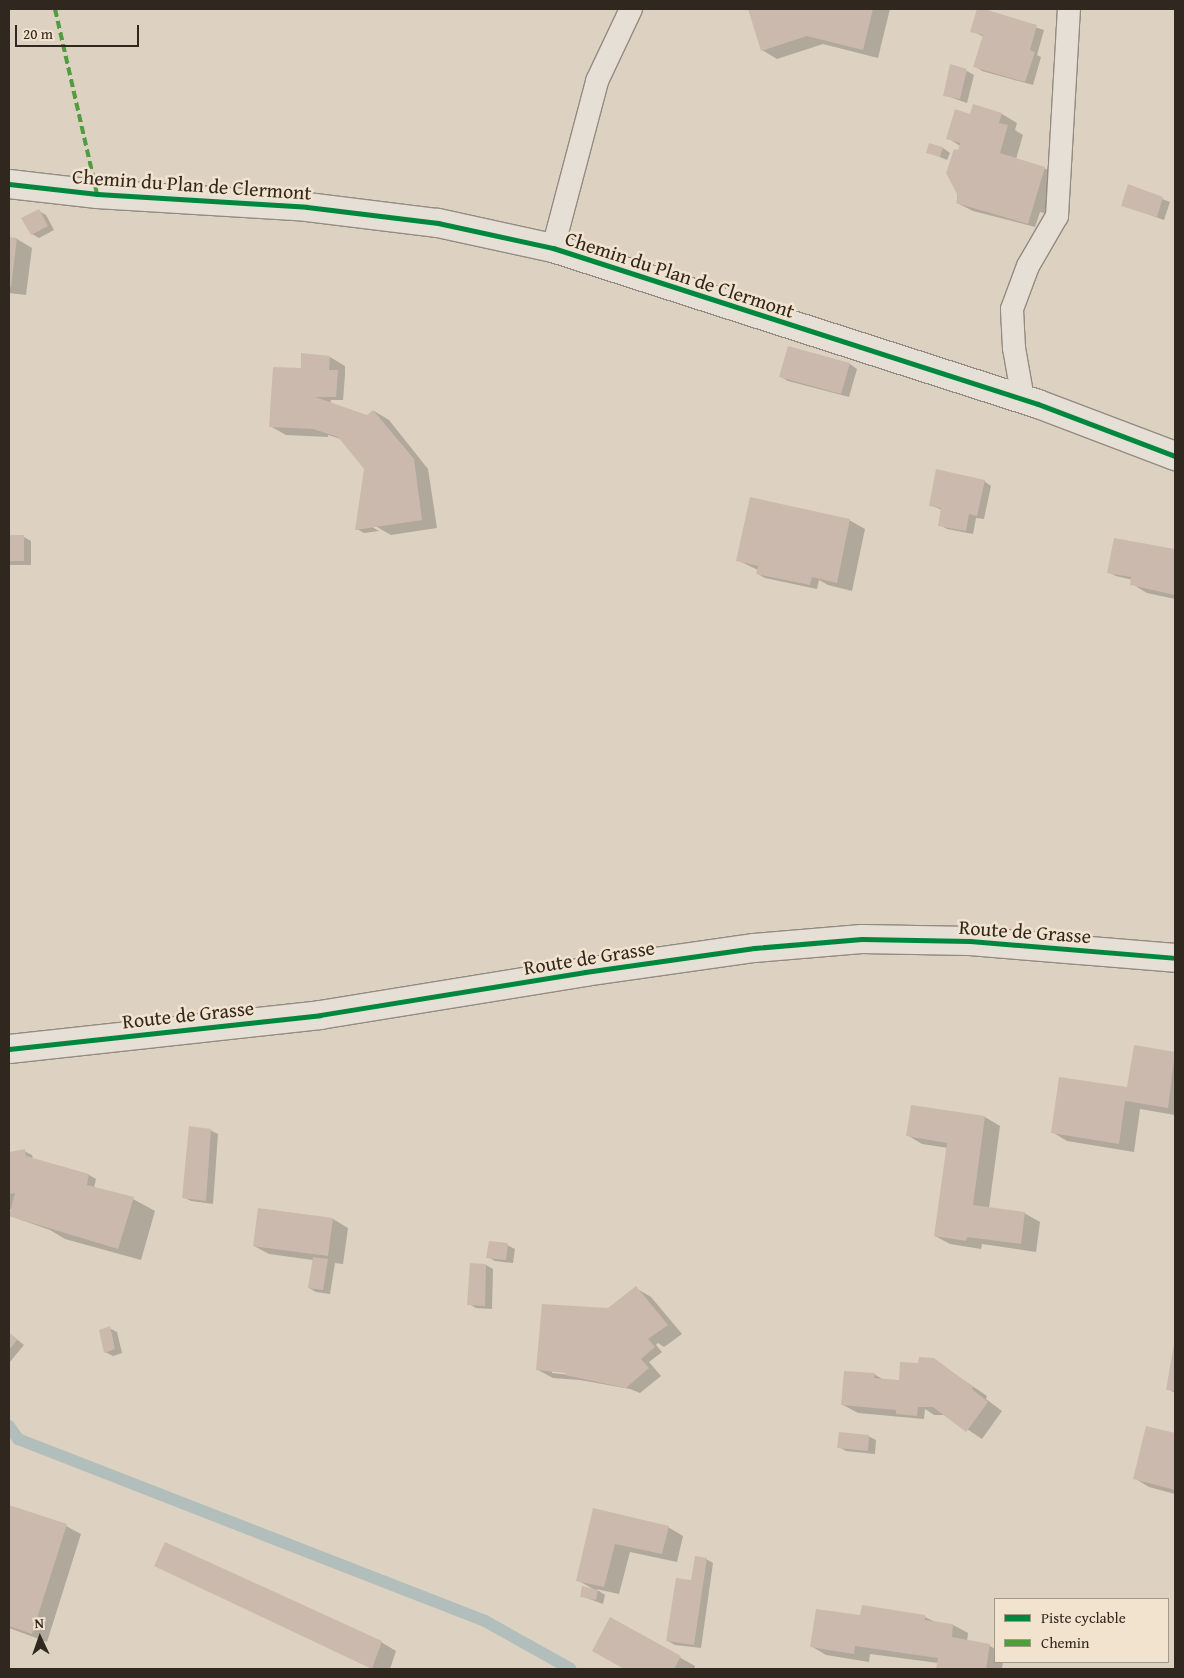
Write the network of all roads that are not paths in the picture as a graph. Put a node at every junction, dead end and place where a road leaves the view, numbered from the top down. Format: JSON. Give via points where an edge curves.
{"nodes":[{"id":1,"x":631,"y":9,"type":"edge"},
{"id":2,"x":1069,"y":9,"type":"edge"},
{"id":3,"x":9,"y":184,"type":"edge"},
{"id":4,"x":553,"y":248,"type":"junction"},
{"id":5,"x":1023,"y":399,"type":"junction"},
{"id":6,"x":1175,"y":456,"type":"edge"},
{"id":7,"x":1175,"y":958,"type":"edge"},
{"id":8,"x":9,"y":1050,"type":"edge"}],
"edges":[{"from":1,"to":4,"type":"lane","via":[[596,80]]},
{"from":2,"to":5,"type":"lane","via":[[1057,216],[1028,266],[1012,309],[1014,348]]},
{"from":3,"to":4,"type":"street","name":"Chemin du Plan de Clermont","via":[[97,194],[307,208],[438,223]]},
{"from":4,"to":5,"type":"street","name":"Chemin du Plan de Clermont"},
{"from":5,"to":6,"type":"street","name":"Chemin du Plan de Clermont"},
{"from":7,"to":8,"type":"street","name":"Route de Grasse","via":[[970,940],[862,939],[735,951],[585,972],[320,1015]]}]}
